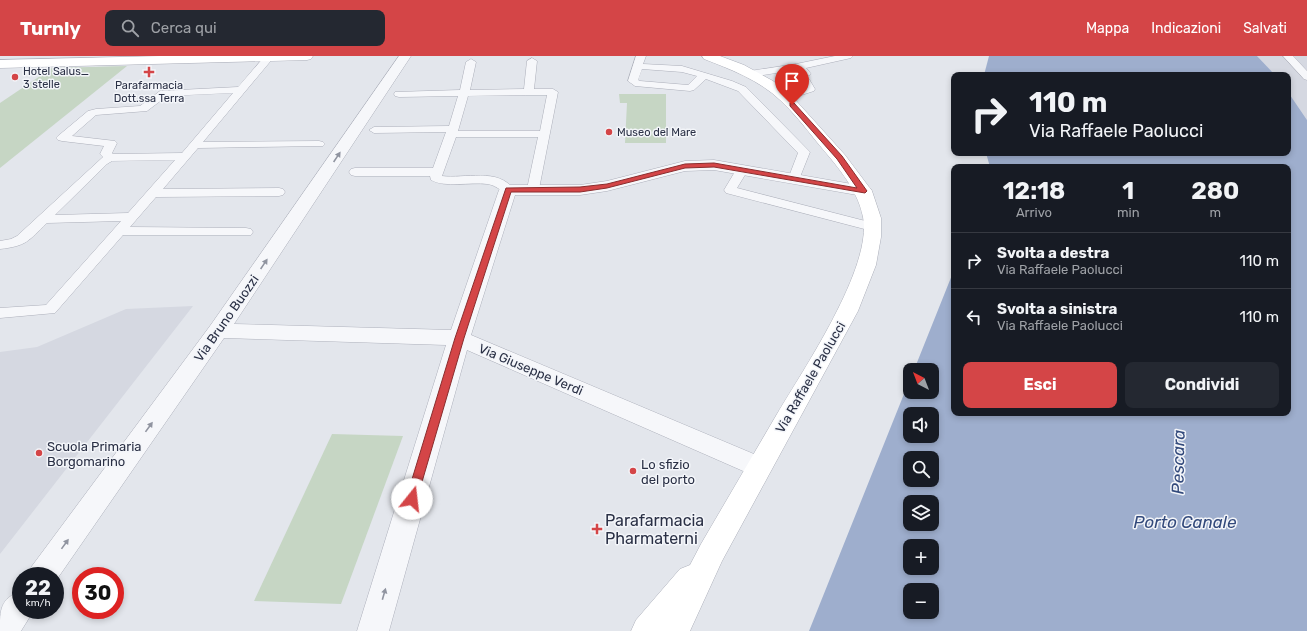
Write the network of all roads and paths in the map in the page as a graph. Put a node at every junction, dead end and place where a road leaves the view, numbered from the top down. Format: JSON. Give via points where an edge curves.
{"nodes":[{"id":1,"x":307,"y":56,"type":"edge"},
{"id":2,"x":405,"y":56,"type":"edge"},
{"id":3,"x":708,"y":56,"type":"edge"},
{"id":4,"x":848,"y":56,"type":"edge"},
{"id":5,"x":1288,"y":56,"type":"edge"},
{"id":6,"x":269,"y":57,"type":"junction"},
{"id":7,"x":532,"y":61,"type":"dead end"},
{"id":8,"x":640,"y":61,"type":"edge"},
{"id":9,"x":471,"y":62,"type":"dead end"},
{"id":10,"x":0,"y":64,"type":"edge"},
{"id":11,"x":750,"y":74,"type":"junction"},
{"id":12,"x":704,"y":75,"type":"junction"},
{"id":13,"x":807,"y":77,"type":"junction"},
{"id":14,"x":1307,"y":77,"type":"edge"},
{"id":15,"x":241,"y":90,"type":"junction"},
{"id":16,"x":529,"y":93,"type":"junction"},
{"id":17,"x":399,"y":94,"type":"dead end"},
{"id":18,"x":465,"y":94,"type":"junction"},
{"id":19,"x":785,"y":97,"type":"junction"},
{"id":20,"x":374,"y":130,"type":"dead end"},
{"id":21,"x":453,"y":131,"type":"junction"},
{"id":22,"x":545,"y":134,"type":"junction"},
{"id":23,"x":319,"y":144,"type":"dead end"},
{"id":24,"x":194,"y":145,"type":"junction"},
{"id":25,"x":185,"y":156,"type":"junction"},
{"id":26,"x":110,"y":158,"type":"junction"},
{"id":27,"x":742,"y":170,"type":"junction"},
{"id":28,"x":355,"y":172,"type":"dead end"},
{"id":29,"x":437,"y":172,"type":"junction"},
{"id":30,"x":794,"y":180,"type":"junction"},
{"id":31,"x":533,"y":189,"type":"junction"},
{"id":32,"x":508,"y":190,"type":"junction"},
{"id":33,"x":863,"y":191,"type":"junction"},
{"id":34,"x":279,"y":192,"type":"dead end"},
{"id":35,"x":153,"y":193,"type":"junction"},
{"id":36,"x":132,"y":217,"type":"junction"},
{"id":37,"x":43,"y":219,"type":"junction"},
{"id":38,"x":872,"y":227,"type":"junction"},
{"id":39,"x":119,"y":231,"type":"junction"},
{"id":40,"x":246,"y":232,"type":"dead end"},
{"id":41,"x":0,"y":244,"type":"edge"},
{"id":42,"x":0,"y":313,"type":"edge"},
{"id":43,"x":218,"y":331,"type":"junction"},
{"id":44,"x":459,"y":338,"type":"junction"},
{"id":45,"x":759,"y":467,"type":"junction"},
{"id":46,"x":711,"y":553,"type":"junction"},
{"id":47,"x":48,"y":567,"type":"edge"},
{"id":48,"x":12,"y":617,"type":"edge"},
{"id":49,"x":2,"y":631,"type":"edge"},
{"id":50,"x":373,"y":631,"type":"edge"},
{"id":51,"x":647,"y":631,"type":"edge"},
{"id":52,"x":674,"y":631,"type":"edge"}],
"edges":[{"from":1,"to":6,"type":"street"},
{"from":43,"to":2,"type":"street","name":"Via Bruno Buozzi","one_way":true},
{"from":3,"to":11,"type":"street","name":"Via Raffaele Paolucci"},
{"from":4,"to":13,"type":"lane"},
{"from":5,"to":14,"type":"lane"},
{"from":6,"to":10,"type":"street"},
{"from":6,"to":15,"type":"lane"},
{"from":7,"to":16,"type":"lane"},
{"from":8,"to":12,"type":"lane"},
{"from":8,"to":12,"type":"lane","via":[[633,81],[638,84],[690,88]]},
{"from":9,"to":18,"type":"lane"},
{"from":11,"to":13,"type":"lane"},
{"from":11,"to":19,"type":"street","name":"Via Raffaele Paolucci"},
{"from":12,"to":30,"type":"lane","via":[[742,89],[804,152]]},
{"from":13,"to":19,"type":"lane"},
{"from":15,"to":24,"type":"lane"},
{"from":15,"to":26,"type":"lane","via":[[164,93],[143,109],[92,113],[62,138],[111,143],[106,154]]},
{"from":16,"to":18,"type":"lane"},
{"from":16,"to":22,"type":"lane","via":[[554,92]]},
{"from":17,"to":18,"type":"lane"},
{"from":18,"to":21,"type":"lane"},
{"from":19,"to":33,"type":"street","name":"Via Raffaele Paolucci","via":[[830,147]]},
{"from":20,"to":21,"type":"lane"},
{"from":21,"to":22,"type":"lane"},
{"from":21,"to":29,"type":"lane"},
{"from":22,"to":31,"type":"lane"},
{"from":23,"to":24,"type":"lane"},
{"from":24,"to":25,"type":"lane"},
{"from":25,"to":26,"type":"lane"},
{"from":25,"to":35,"type":"lane"},
{"from":26,"to":37,"type":"lane"},
{"from":27,"to":30,"type":"street"},
{"from":27,"to":31,"type":"street","via":[[714,165],[685,166],[607,186],[580,190]]},
{"from":27,"to":38,"type":"lane","via":[[730,190]]},
{"from":28,"to":29,"type":"lane"},
{"from":29,"to":32,"type":"lane","via":[[435,177],[440,180],[492,181],[503,184]]},
{"from":30,"to":33,"type":"street"},
{"from":31,"to":32,"type":"street"},
{"from":32,"to":44,"type":"street"},
{"from":33,"to":38,"type":"street","name":"Via Raffaele Paolucci","via":[[871,213]]},
{"from":34,"to":35,"type":"lane"},
{"from":35,"to":36,"type":"lane"},
{"from":36,"to":37,"type":"lane"},
{"from":36,"to":39,"type":"lane"},
{"from":37,"to":41,"type":"lane","via":[[15,243]]},
{"from":38,"to":45,"type":"street","name":"Via Raffaele Paolucci","via":[[870,252],[849,308]]},
{"from":39,"to":40,"type":"lane"},
{"from":39,"to":42,"type":"lane","via":[[50,310]]},
{"from":43,"to":44,"type":"street","name":"Via Giuseppe Verdi"},
{"from":47,"to":43,"type":"street","name":"Via Bruno Buozzi","one_way":true},
{"from":44,"to":45,"type":"street","name":"Via Giuseppe Verdi"},
{"from":50,"to":44,"type":"street","one_way":true},
{"from":45,"to":46,"type":"street","name":"Via Raffaele Paolucci"},
{"from":46,"to":51,"type":"street","name":"Via Raffaele Paolucci"},
{"from":46,"to":52,"type":"street","name":"Via Raffaele Paolucci"},
{"from":48,"to":49,"type":"street"}]}
